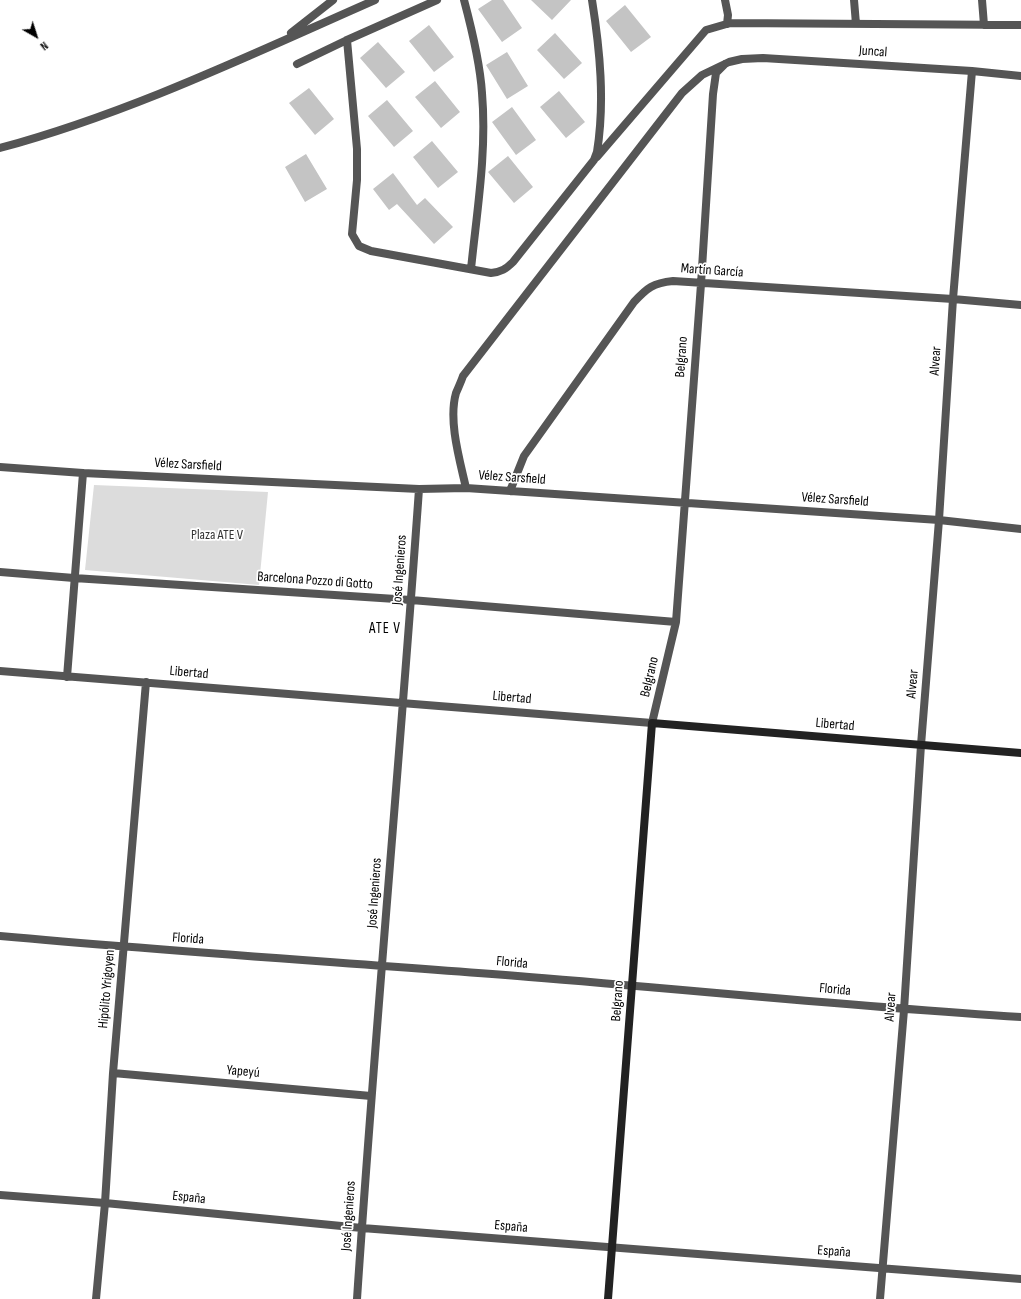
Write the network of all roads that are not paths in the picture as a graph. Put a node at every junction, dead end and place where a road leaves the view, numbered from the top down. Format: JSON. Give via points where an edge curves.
{"nodes":[{"id":1,"x":333,"y":0,"type":"edge"},
{"id":2,"x":375,"y":0,"type":"edge"},
{"id":3,"x":437,"y":0,"type":"edge"},
{"id":4,"x":464,"y":0,"type":"edge"},
{"id":5,"x":592,"y":0,"type":"edge"},
{"id":6,"x":725,"y":0,"type":"edge"},
{"id":7,"x":854,"y":0,"type":"edge"},
{"id":8,"x":982,"y":0,"type":"edge"},
{"id":9,"x":727,"y":24,"type":"junction"},
{"id":10,"x":856,"y":24,"type":"junction"},
{"id":11,"x":984,"y":25,"type":"junction"},
{"id":12,"x":1021,"y":25,"type":"edge"},
{"id":13,"x":347,"y":40,"type":"junction"},
{"id":14,"x":281,"y":41,"type":"junction"},
{"id":15,"x":296,"y":64,"type":"dead end"},
{"id":16,"x":725,"y":64,"type":"junction"},
{"id":17,"x":972,"y":71,"type":"junction"},
{"id":18,"x":1021,"y":76,"type":"edge"},
{"id":19,"x":0,"y":148,"type":"edge"},
{"id":20,"x":594,"y":160,"type":"junction"},
{"id":21,"x":471,"y":269,"type":"junction"},
{"id":22,"x":701,"y":284,"type":"junction"},
{"id":23,"x":953,"y":299,"type":"junction"},
{"id":24,"x":1021,"y":305,"type":"edge"},
{"id":25,"x":0,"y":467,"type":"edge"},
{"id":26,"x":82,"y":473,"type":"junction"},
{"id":27,"x":466,"y":488,"type":"junction"},
{"id":28,"x":419,"y":490,"type":"junction"},
{"id":29,"x":510,"y":491,"type":"junction"},
{"id":30,"x":685,"y":504,"type":"junction"},
{"id":31,"x":939,"y":520,"type":"junction"},
{"id":32,"x":1021,"y":529,"type":"edge"},
{"id":33,"x":0,"y":572,"type":"edge"},
{"id":34,"x":74,"y":578,"type":"junction"},
{"id":35,"x":411,"y":600,"type":"junction"},
{"id":36,"x":676,"y":622,"type":"junction"},
{"id":37,"x":0,"y":672,"type":"edge"},
{"id":38,"x":67,"y":676,"type":"junction"},
{"id":39,"x":146,"y":682,"type":"junction"},
{"id":40,"x":402,"y":702,"type":"junction"},
{"id":41,"x":652,"y":723,"type":"junction"},
{"id":42,"x":921,"y":745,"type":"junction"},
{"id":43,"x":1021,"y":753,"type":"edge"},
{"id":44,"x":0,"y":936,"type":"edge"},
{"id":45,"x":123,"y":947,"type":"junction"},
{"id":46,"x":383,"y":965,"type":"junction"},
{"id":47,"x":632,"y":985,"type":"junction"},
{"id":48,"x":904,"y":1010,"type":"junction"},
{"id":49,"x":1021,"y":1017,"type":"edge"},
{"id":50,"x":113,"y":1073,"type":"junction"},
{"id":51,"x":371,"y":1096,"type":"junction"},
{"id":52,"x":0,"y":1195,"type":"edge"},
{"id":53,"x":105,"y":1203,"type":"junction"},
{"id":54,"x":362,"y":1228,"type":"junction"},
{"id":55,"x":612,"y":1248,"type":"junction"},
{"id":56,"x":882,"y":1268,"type":"junction"},
{"id":57,"x":1021,"y":1279,"type":"edge"},
{"id":58,"x":96,"y":1299,"type":"edge"},
{"id":59,"x":357,"y":1299,"type":"edge"},
{"id":60,"x":608,"y":1299,"type":"edge"},
{"id":61,"x":880,"y":1299,"type":"edge"}],
"edges":[{"from":1,"to":14,"type":"street"},
{"from":2,"to":14,"type":"street"},
{"from":3,"to":13,"type":"street"},
{"from":4,"to":21,"type":"street","via":[[481,86],[484,138]]},
{"from":5,"to":20,"type":"street","via":[[598,36],[601,100],[598,147]]},
{"from":6,"to":9,"type":"street"},
{"from":7,"to":10,"type":"street"},
{"from":8,"to":11,"type":"street"},
{"from":9,"to":10,"type":"street"},
{"from":9,"to":20,"type":"street","via":[[706,30]]},
{"from":10,"to":11,"type":"street"},
{"from":11,"to":12,"type":"street"},
{"from":13,"to":15,"type":"street"},
{"from":13,"to":21,"type":"street","via":[[357,149],[352,234],[359,246],[371,251]]},
{"from":14,"to":19,"type":"street","via":[[150,98],[76,125]]},
{"from":16,"to":17,"type":"street","name":"Juncal","via":[[742,59],[763,58]]},
{"from":16,"to":22,"type":"street","name":"Belgrano","via":[[716,73],[712,94]]},
{"from":16,"to":27,"type":"street","name":"Juncal","via":[[702,75],[682,92],[463,376],[454,408],[455,441]]},
{"from":17,"to":18,"type":"street","name":"Juncal"},
{"from":17,"to":23,"type":"street","name":"Alvear"},
{"from":20,"to":21,"type":"street","via":[[507,269],[492,272]]},
{"from":22,"to":23,"type":"street","name":"Martín García"},
{"from":22,"to":29,"type":"street","name":"Martín García","via":[[673,281],[657,283],[642,293],[524,456]]},
{"from":22,"to":30,"type":"street","name":"Belgrano"},
{"from":23,"to":24,"type":"street","name":"Martín García"},
{"from":23,"to":31,"type":"street","name":"Alvear"},
{"from":25,"to":26,"type":"street","name":"Vélez Sarsfield"},
{"from":26,"to":28,"type":"street","name":"Vélez Sarsfield"},
{"from":26,"to":34,"type":"street"},
{"from":27,"to":28,"type":"street","name":"Vélez Sarsfield"},
{"from":27,"to":29,"type":"street","name":"Vélez Sarsfield"},
{"from":28,"to":35,"type":"street","name":"José Ingenieros"},
{"from":29,"to":30,"type":"street","name":"Vélez Sarsfield"},
{"from":30,"to":31,"type":"street","name":"Vélez Sarsfield"},
{"from":30,"to":36,"type":"street","name":"Belgrano"},
{"from":31,"to":32,"type":"street","name":"Vélez Sarsfield"},
{"from":31,"to":42,"type":"street","name":"Alvear"},
{"from":33,"to":34,"type":"street","name":"Barcelona Pozzo di Gotto"},
{"from":34,"to":35,"type":"street","name":"Barcelona Pozzo di Gotto"},
{"from":34,"to":38,"type":"street"},
{"from":35,"to":36,"type":"street","name":"Barcelona Pozzo di Gotto"},
{"from":35,"to":40,"type":"street","name":"José Ingenieros"},
{"from":36,"to":41,"type":"street","name":"Belgrano"},
{"from":37,"to":38,"type":"street","name":"Libertad"},
{"from":38,"to":39,"type":"street","name":"Libertad"},
{"from":39,"to":40,"type":"street","name":"Libertad"},
{"from":39,"to":45,"type":"street","name":"Hipólito Yrigoyen"},
{"from":40,"to":41,"type":"street","name":"Libertad"},
{"from":40,"to":46,"type":"street","name":"José Ingenieros"},
{"from":41,"to":42,"type":"main road","name":"Libertad"},
{"from":41,"to":47,"type":"main road","name":"Belgrano"},
{"from":42,"to":43,"type":"main road","name":"Libertad"},
{"from":42,"to":48,"type":"street","name":"Alvear"},
{"from":44,"to":45,"type":"street","name":"Florida"},
{"from":45,"to":46,"type":"street","name":"Florida"},
{"from":45,"to":50,"type":"street","name":"Hipólito Yrigoyen"},
{"from":46,"to":47,"type":"street","name":"Florida"},
{"from":46,"to":51,"type":"street","name":"José Ingenieros"},
{"from":47,"to":48,"type":"street","name":"Florida"},
{"from":47,"to":55,"type":"main road","name":"Belgrano"},
{"from":48,"to":49,"type":"street","name":"Florida"},
{"from":48,"to":56,"type":"street","name":"Alvear"},
{"from":50,"to":51,"type":"street","name":"Yapeyú"},
{"from":50,"to":53,"type":"street","name":"Hipólito Yrigoyen"},
{"from":51,"to":54,"type":"street","name":"José Ingenieros"},
{"from":52,"to":53,"type":"street","name":"España"},
{"from":53,"to":54,"type":"street","name":"España"},
{"from":53,"to":58,"type":"street","name":"Hipólito Yrigoyen"},
{"from":54,"to":55,"type":"street","name":"España"},
{"from":54,"to":59,"type":"street","name":"José Ingenieros"},
{"from":55,"to":56,"type":"street","name":"España"},
{"from":55,"to":60,"type":"main road","name":"Belgrano"},
{"from":56,"to":57,"type":"street","name":"España"},
{"from":56,"to":61,"type":"street","name":"Alvear"}]}
